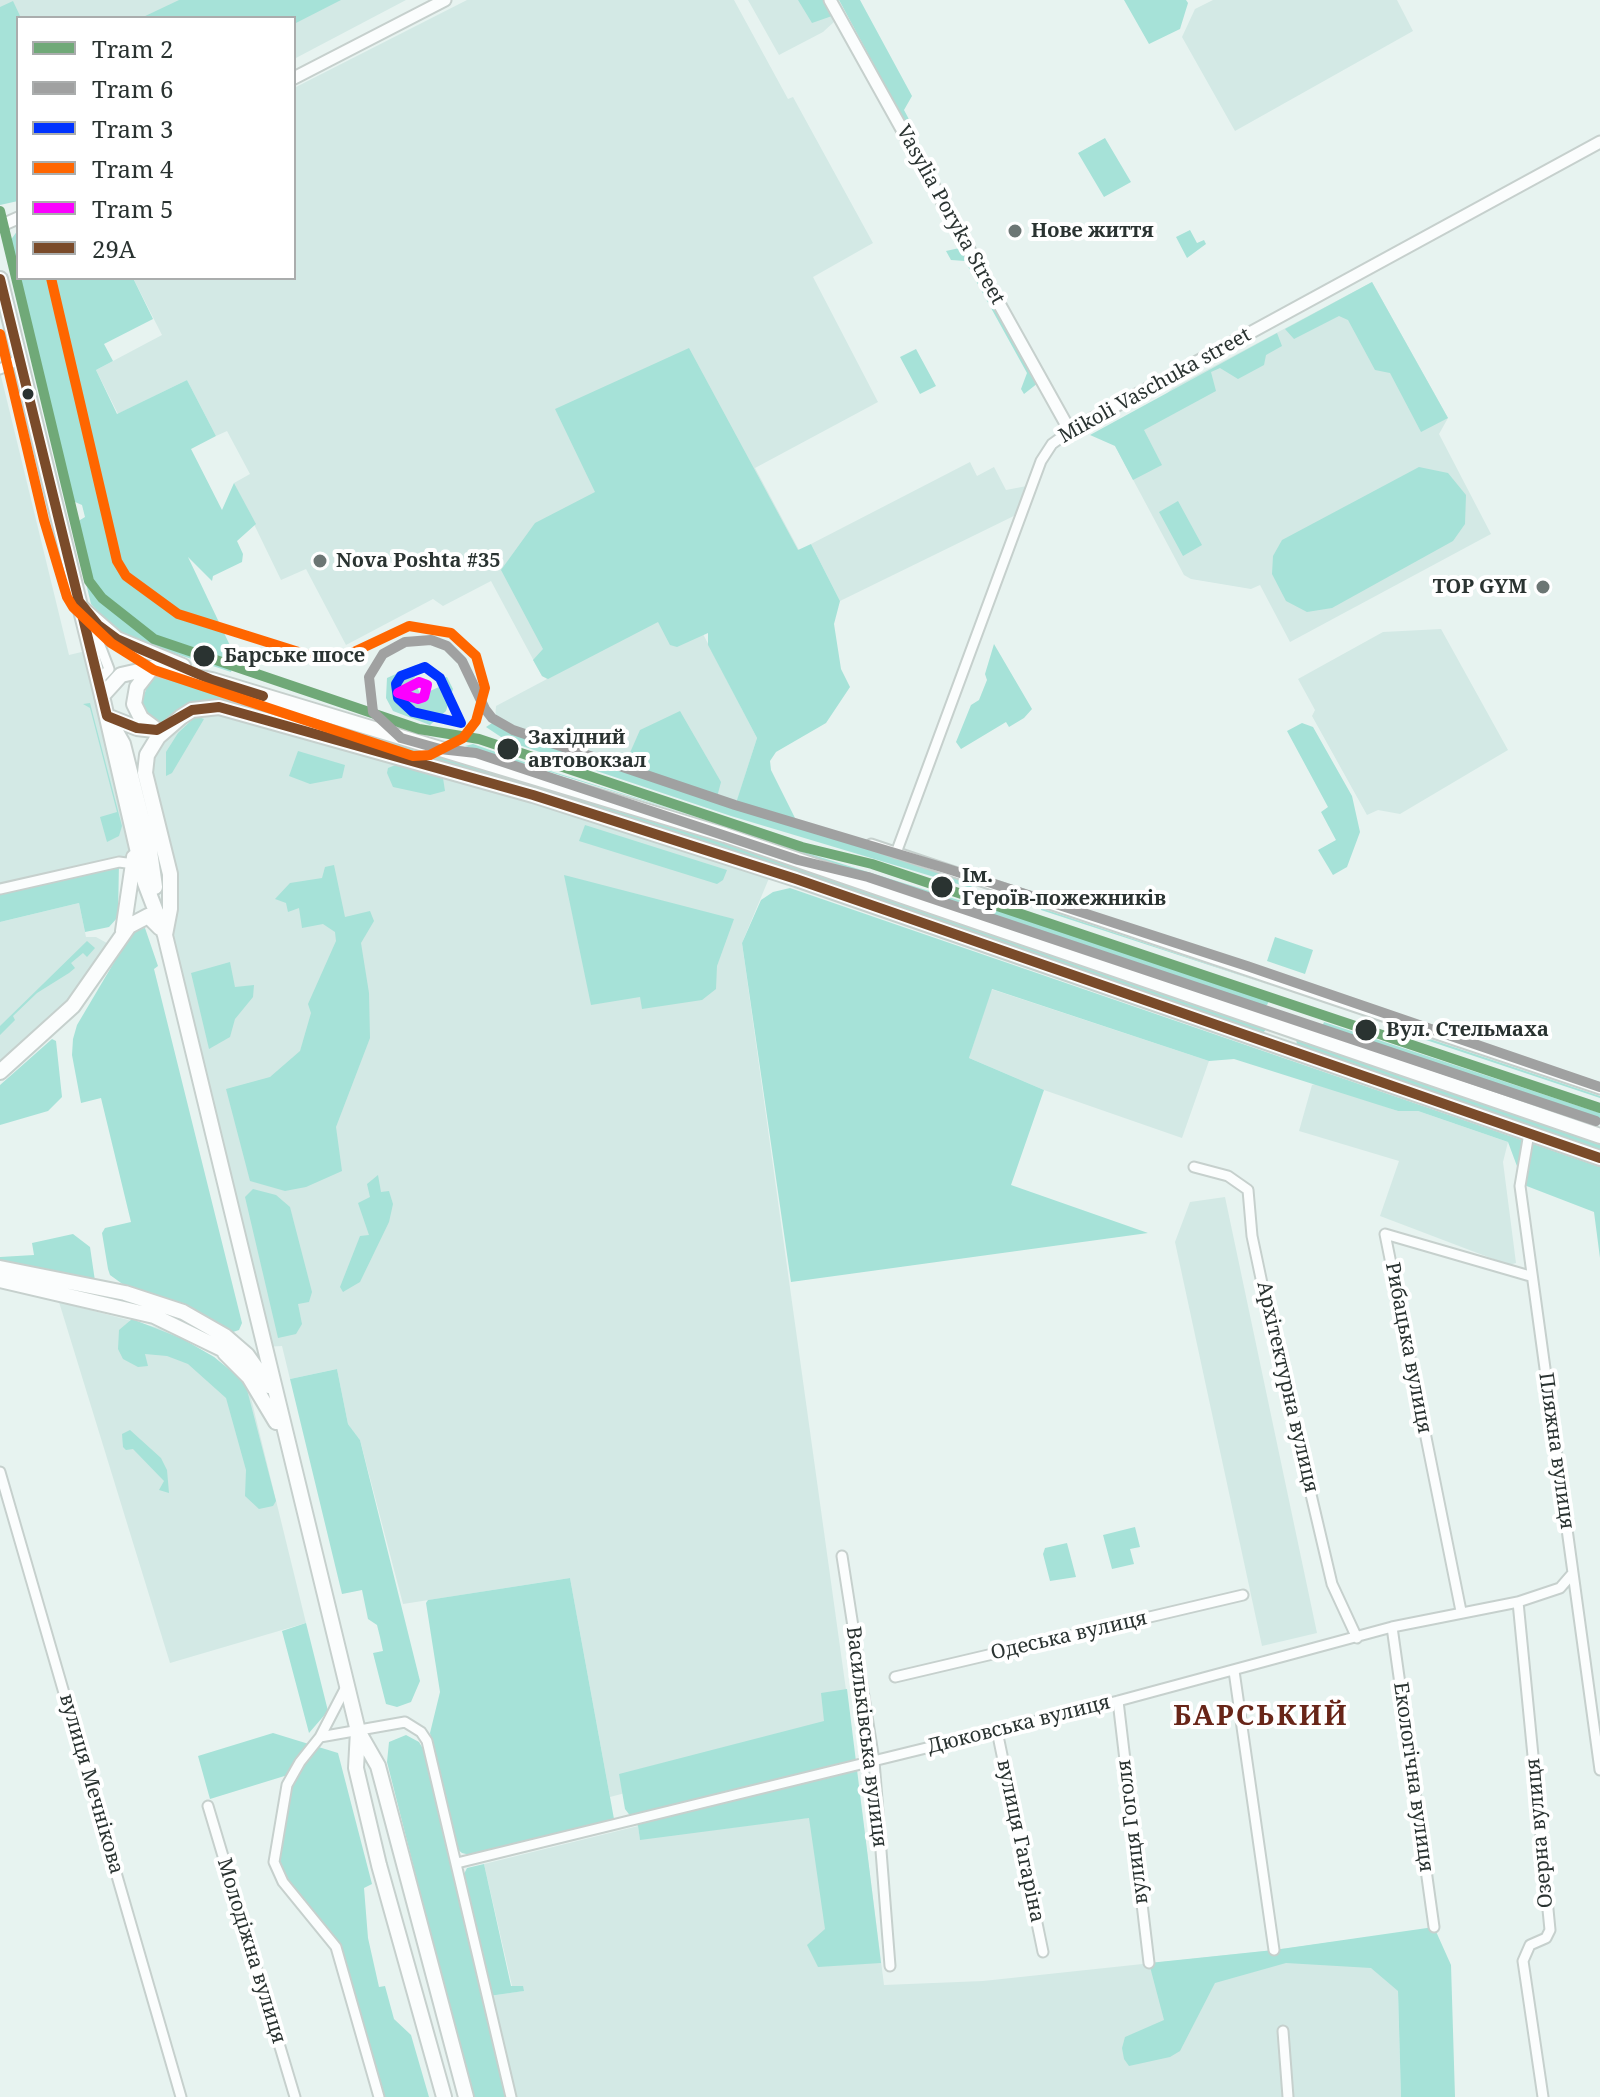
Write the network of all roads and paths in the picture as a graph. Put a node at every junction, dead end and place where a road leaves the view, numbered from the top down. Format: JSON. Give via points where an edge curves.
{"nodes":[{"id":1,"x":445,"y":0,"type":"edge"},
{"id":2,"x":830,"y":0,"type":"edge"},
{"id":3,"x":296,"y":77,"type":"edge"},
{"id":4,"x":1600,"y":142,"type":"edge"},
{"id":5,"x":0,"y":279,"type":"edge"},
{"id":6,"x":20,"y":359,"type":"junction"},
{"id":7,"x":0,"y":369,"type":"edge"},
{"id":8,"x":1070,"y":431,"type":"junction"},
{"id":9,"x":78,"y":605,"type":"junction"},
{"id":10,"x":152,"y":668,"type":"junction"},
{"id":11,"x":212,"y":680,"type":"junction"},
{"id":12,"x":100,"y":689,"type":"junction"},
{"id":13,"x":107,"y":716,"type":"junction"},
{"id":14,"x":163,"y":728,"type":"junction"},
{"id":15,"x":135,"y":836,"type":"junction"},
{"id":16,"x":871,"y":844,"type":"dead end"},
{"id":17,"x":896,"y":853,"type":"junction"},
{"id":18,"x":134,"y":864,"type":"junction"},
{"id":19,"x":0,"y":889,"type":"edge"},
{"id":20,"x":165,"y":935,"type":"junction"},
{"id":21,"x":120,"y":938,"type":"junction"},
{"id":22,"x":1283,"y":1024,"type":"junction"},
{"id":23,"x":1277,"y":1045,"type":"junction"},
{"id":24,"x":0,"y":1072,"type":"edge"},
{"id":25,"x":1600,"y":1089,"type":"edge"},
{"id":26,"x":1529,"y":1133,"type":"junction"},
{"id":27,"x":1600,"y":1136,"type":"edge"},
{"id":28,"x":1600,"y":1158,"type":"edge"},
{"id":29,"x":1194,"y":1167,"type":"dead end"},
{"id":30,"x":0,"y":1268,"type":"edge"},
{"id":31,"x":1530,"y":1276,"type":"junction"},
{"id":32,"x":0,"y":1280,"type":"edge"},
{"id":33,"x":219,"y":1347,"type":"junction"},
{"id":34,"x":265,"y":1347,"type":"junction"},
{"id":35,"x":247,"y":1355,"type":"junction"},
{"id":36,"x":275,"y":1398,"type":"junction"},
{"id":37,"x":285,"y":1438,"type":"junction"},
{"id":38,"x":0,"y":1472,"type":"edge"},
{"id":39,"x":842,"y":1556,"type":"dead end"},
{"id":40,"x":1573,"y":1573,"type":"junction"},
{"id":41,"x":1243,"y":1595,"type":"dead end"},
{"id":42,"x":1518,"y":1602,"type":"junction"},
{"id":43,"x":1461,"y":1611,"type":"junction"},
{"id":44,"x":1392,"y":1627,"type":"junction"},
{"id":45,"x":1357,"y":1638,"type":"junction"},
{"id":46,"x":1234,"y":1671,"type":"junction"},
{"id":47,"x":895,"y":1677,"type":"dead end"},
{"id":48,"x":347,"y":1685,"type":"junction"},
{"id":49,"x":1118,"y":1701,"type":"junction"},
{"id":50,"x":358,"y":1731,"type":"junction"},
{"id":51,"x":997,"y":1731,"type":"junction"},
{"id":52,"x":320,"y":1737,"type":"junction"},
{"id":53,"x":874,"y":1761,"type":"junction"},
{"id":54,"x":1600,"y":1770,"type":"edge"},
{"id":55,"x":208,"y":1806,"type":"dead end"},
{"id":56,"x":457,"y":1863,"type":"junction"},
{"id":57,"x":1434,"y":1927,"type":"dead end"},
{"id":58,"x":1274,"y":1950,"type":"dead end"},
{"id":59,"x":1043,"y":1952,"type":"dead end"},
{"id":60,"x":1149,"y":1963,"type":"dead end"},
{"id":61,"x":890,"y":1966,"type":"dead end"},
{"id":62,"x":1283,"y":2031,"type":"dead end"},
{"id":63,"x":181,"y":2097,"type":"edge"},
{"id":64,"x":295,"y":2097,"type":"edge"},
{"id":65,"x":379,"y":2097,"type":"edge"},
{"id":66,"x":444,"y":2097,"type":"edge"},
{"id":67,"x":466,"y":2097,"type":"edge"},
{"id":68,"x":511,"y":2097,"type":"edge"},
{"id":69,"x":1288,"y":2097,"type":"edge"},
{"id":70,"x":1543,"y":2097,"type":"edge"}],
"edges":[{"from":1,"to":3,"type":"street"},
{"from":2,"to":8,"type":"street","name":"Vasylia Poryka Street"},
{"from":4,"to":8,"type":"street","name":"Mikoli Vaschuka street"},
{"from":5,"to":6,"type":"main road"},
{"from":6,"to":7,"type":"street"},
{"from":6,"to":9,"type":"main road"},
{"from":8,"to":17,"type":"street","name":"Mikoli Vaschuka street","via":[[1041,461]]},
{"from":9,"to":11,"type":"main road","via":[[117,639]]},
{"from":9,"to":12,"type":"main road"},
{"from":10,"to":11,"type":"main road"},
{"from":10,"to":12,"type":"main road","via":[[121,675]]},
{"from":10,"to":14,"type":"main road","via":[[137,687],[134,704],[141,718]]},
{"from":11,"to":22,"type":"main road","via":[[725,835]]},
{"from":12,"to":13,"type":"main road"},
{"from":13,"to":14,"type":"main road","via":[[137,728]]},
{"from":13,"to":15,"type":"main road"},
{"from":13,"to":20,"type":"main road","via":[[123,744]]},
{"from":14,"to":20,"type":"main road","via":[[147,755],[145,773],[170,874]]},
{"from":14,"to":23,"type":"main road","via":[[192,710],[219,707],[303,729],[796,879]]},
{"from":15,"to":18,"type":"main road"},
{"from":15,"to":20,"type":"main road","via":[[145,883]]},
{"from":16,"to":17,"type":"street"},
{"from":17,"to":25,"type":"street"},
{"from":18,"to":19,"type":"street","via":[[119,862]]},
{"from":18,"to":21,"type":"main road"},
{"from":20,"to":21,"type":"main road","via":[[152,917],[144,916]]},
{"from":20,"to":34,"type":"main road"},
{"from":21,"to":24,"type":"main road","via":[[73,1006]]},
{"from":22,"to":23,"type":"main road"},
{"from":22,"to":27,"type":"main road"},
{"from":23,"to":26,"type":"main road"},
{"from":26,"to":28,"type":"main road"},
{"from":26,"to":31,"type":"street","name":"Пляжна вулиця","via":[[1520,1186]]},
{"from":29,"to":45,"type":"street","name":"Архітектурна вулиця","via":[[1228,1176],[1248,1190],[1258,1264],[1332,1584]]},
{"from":30,"to":35,"type":"main road","via":[[158,1301],[225,1336]]},
{"from":31,"to":40,"type":"street","name":"Пляжна вулиця"},
{"from":31,"to":43,"type":"street","name":"Рибацька вулиця","via":[[1385,1234]]},
{"from":32,"to":33,"type":"main road","via":[[154,1316]]},
{"from":33,"to":35,"type":"main road"},
{"from":33,"to":37,"type":"main road","via":[[249,1377]]},
{"from":34,"to":35,"type":"main road"},
{"from":34,"to":36,"type":"main road"},
{"from":35,"to":36,"type":"main road"},
{"from":36,"to":37,"type":"main road"},
{"from":37,"to":48,"type":"main road"},
{"from":38,"to":63,"type":"street","name":"вулиця Мечнікова"},
{"from":39,"to":53,"type":"street","name":"Васильківська вулиця"},
{"from":40,"to":42,"type":"street","name":"Дюковська вулиця","via":[[1560,1588]]},
{"from":40,"to":54,"type":"street","name":"Пляжна вулиця"},
{"from":41,"to":47,"type":"street","name":"Одеська вулиця"},
{"from":42,"to":43,"type":"street","name":"Дюковська вулиця"},
{"from":42,"to":70,"type":"street","name":"Озерна вулиця","via":[[1550,1930],[1530,1945],[1523,1961]]},
{"from":43,"to":44,"type":"street","name":"Дюковська вулиця"},
{"from":44,"to":45,"type":"street","name":"Дюковська вулиця"},
{"from":44,"to":57,"type":"street","name":"Екологічна вулиця"},
{"from":45,"to":46,"type":"street","name":"Дюковська вулиця"},
{"from":46,"to":49,"type":"street","name":"Дюковська вулиця"},
{"from":46,"to":58,"type":"street"},
{"from":48,"to":50,"type":"main road"},
{"from":48,"to":52,"type":"street"},
{"from":49,"to":51,"type":"street","name":"Дюковська вулиця"},
{"from":49,"to":60,"type":"street","name":"вулиця Гоголя"},
{"from":50,"to":52,"type":"street"},
{"from":50,"to":56,"type":"street","via":[[405,1722],[421,1732],[431,1752]]},
{"from":50,"to":66,"type":"main road","via":[[356,1768],[369,1824]]},
{"from":50,"to":67,"type":"main road","via":[[378,1766]]},
{"from":51,"to":53,"type":"street","name":"Дюковська вулиця"},
{"from":51,"to":59,"type":"street","name":"вулиця Гагаріна"},
{"from":52,"to":65,"type":"street","via":[[287,1785],[274,1862],[283,1882],[336,1947]]},
{"from":53,"to":56,"type":"street","name":"Дюковська вулиця"},
{"from":53,"to":61,"type":"street","name":"Васильківська вулиця"},
{"from":55,"to":64,"type":"street","name":"Молодіжна вулиця"},
{"from":56,"to":68,"type":"street"},
{"from":62,"to":69,"type":"street"}]}
